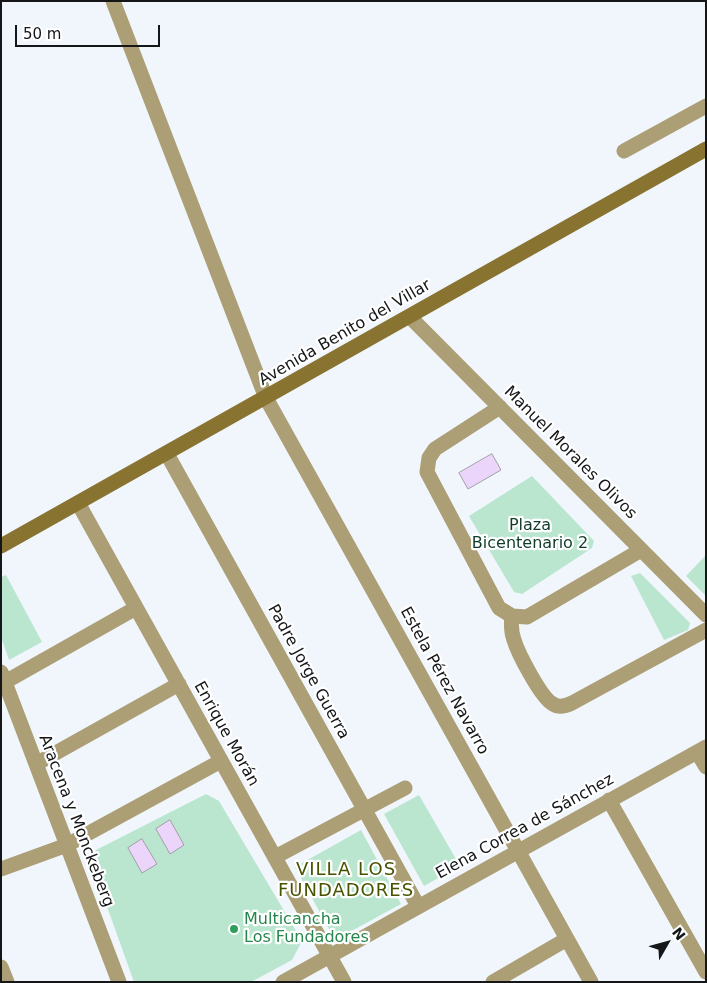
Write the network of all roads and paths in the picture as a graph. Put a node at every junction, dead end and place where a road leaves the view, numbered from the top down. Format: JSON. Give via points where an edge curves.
{"nodes":[{"id":1,"x":113,"y":1,"type":"edge"},
{"id":2,"x":706,"y":106,"type":"edge"},
{"id":3,"x":706,"y":149,"type":"edge"},
{"id":4,"x":624,"y":151,"type":"dead end"},
{"id":5,"x":410,"y":317,"type":"junction"},
{"id":6,"x":266,"y":398,"type":"junction"},
{"id":7,"x":500,"y":407,"type":"junction"},
{"id":8,"x":167,"y":454,"type":"junction"},
{"id":9,"x":78,"y":503,"type":"junction"},
{"id":10,"x":1,"y":546,"type":"edge"},
{"id":11,"x":642,"y":550,"type":"junction"},
{"id":12,"x":136,"y":608,"type":"junction"},
{"id":13,"x":706,"y":615,"type":"edge"},
{"id":14,"x":512,"y":616,"type":"junction"},
{"id":15,"x":706,"y":630,"type":"edge"},
{"id":16,"x":3,"y":677,"type":"edge"},
{"id":17,"x":179,"y":684,"type":"junction"},
{"id":18,"x":701,"y":749,"type":"edge"},
{"id":19,"x":221,"y":761,"type":"junction"},
{"id":20,"x":36,"y":764,"type":"junction"},
{"id":21,"x":706,"y":767,"type":"edge"},
{"id":22,"x":405,"y":788,"type":"dead end"},
{"id":23,"x":609,"y":800,"type":"junction"},
{"id":24,"x":364,"y":810,"type":"junction"},
{"id":25,"x":67,"y":845,"type":"junction"},
{"id":26,"x":518,"y":851,"type":"junction"},
{"id":27,"x":275,"y":857,"type":"junction"},
{"id":28,"x":1,"y":869,"type":"edge"},
{"id":29,"x":418,"y":906,"type":"junction"},
{"id":30,"x":567,"y":938,"type":"junction"},
{"id":31,"x":330,"y":956,"type":"junction"},
{"id":32,"x":1,"y":967,"type":"edge"},
{"id":33,"x":706,"y":972,"type":"edge"},
{"id":34,"x":7,"y":982,"type":"edge"},
{"id":35,"x":118,"y":982,"type":"edge"},
{"id":36,"x":282,"y":982,"type":"edge"},
{"id":37,"x":344,"y":982,"type":"edge"},
{"id":38,"x":493,"y":982,"type":"edge"},
{"id":39,"x":591,"y":982,"type":"edge"}],
"edges":[{"from":1,"to":6,"type":"street","name":"Estela Pérez Navarro"},
{"from":2,"to":4,"type":"street"},
{"from":3,"to":5,"type":"street","name":"Avenida Benito del Villar"},
{"from":5,"to":6,"type":"street","name":"Avenida Benito del Villar"},
{"from":5,"to":7,"type":"street","name":"Manuel Morales Olivos"},
{"from":6,"to":8,"type":"street","name":"Avenida Benito del Villar"},
{"from":6,"to":26,"type":"street","name":"Estela Pérez Navarro"},
{"from":7,"to":11,"type":"street","name":"Manuel Morales Olivos"},
{"from":7,"to":14,"type":"street","via":[[435,448],[428,458],[426,472],[495,601]]},
{"from":8,"to":9,"type":"street","name":"Avenida Benito del Villar"},
{"from":8,"to":24,"type":"street","name":"Padre Jorge Guerra"},
{"from":9,"to":10,"type":"street","name":"Avenida Benito del Villar"},
{"from":9,"to":12,"type":"street","name":"Enrique Morán"},
{"from":11,"to":13,"type":"street","name":"Manuel Morales Olivos"},
{"from":11,"to":14,"type":"street","via":[[534,614]]},
{"from":12,"to":16,"type":"street"},
{"from":12,"to":17,"type":"street","name":"Enrique Morán"},
{"from":14,"to":15,"type":"street","via":[[512,632],[517,647],[547,699],[562,706]]},
{"from":16,"to":20,"type":"street","name":"Aracena y Monckeberg"},
{"from":17,"to":19,"type":"street","name":"Enrique Morán"},
{"from":17,"to":20,"type":"street"},
{"from":18,"to":21,"type":"street"},
{"from":18,"to":23,"type":"street","name":"Elena Correa de Sánchez"},
{"from":19,"to":25,"type":"street"},
{"from":19,"to":27,"type":"street","name":"Enrique Morán"},
{"from":20,"to":25,"type":"street","name":"Aracena y Monckeberg"},
{"from":22,"to":24,"type":"street"},
{"from":23,"to":26,"type":"street","name":"Elena Correa de Sánchez"},
{"from":23,"to":33,"type":"street"},
{"from":24,"to":27,"type":"street"},
{"from":24,"to":29,"type":"street","name":"Padre Jorge Guerra"},
{"from":25,"to":28,"type":"street"},
{"from":25,"to":35,"type":"street","name":"Aracena y Monckeberg"},
{"from":26,"to":29,"type":"street","name":"Elena Correa de Sánchez"},
{"from":26,"to":30,"type":"street","name":"Estela Pérez Navarro"},
{"from":27,"to":31,"type":"street","name":"Enrique Morán"},
{"from":29,"to":31,"type":"street","name":"Elena Correa de Sánchez"},
{"from":30,"to":38,"type":"street"},
{"from":30,"to":39,"type":"street","name":"Estela Pérez Navarro"},
{"from":31,"to":36,"type":"street","name":"Elena Correa de Sánchez"},
{"from":31,"to":37,"type":"street","name":"Enrique Morán"},
{"from":32,"to":34,"type":"street"}]}
